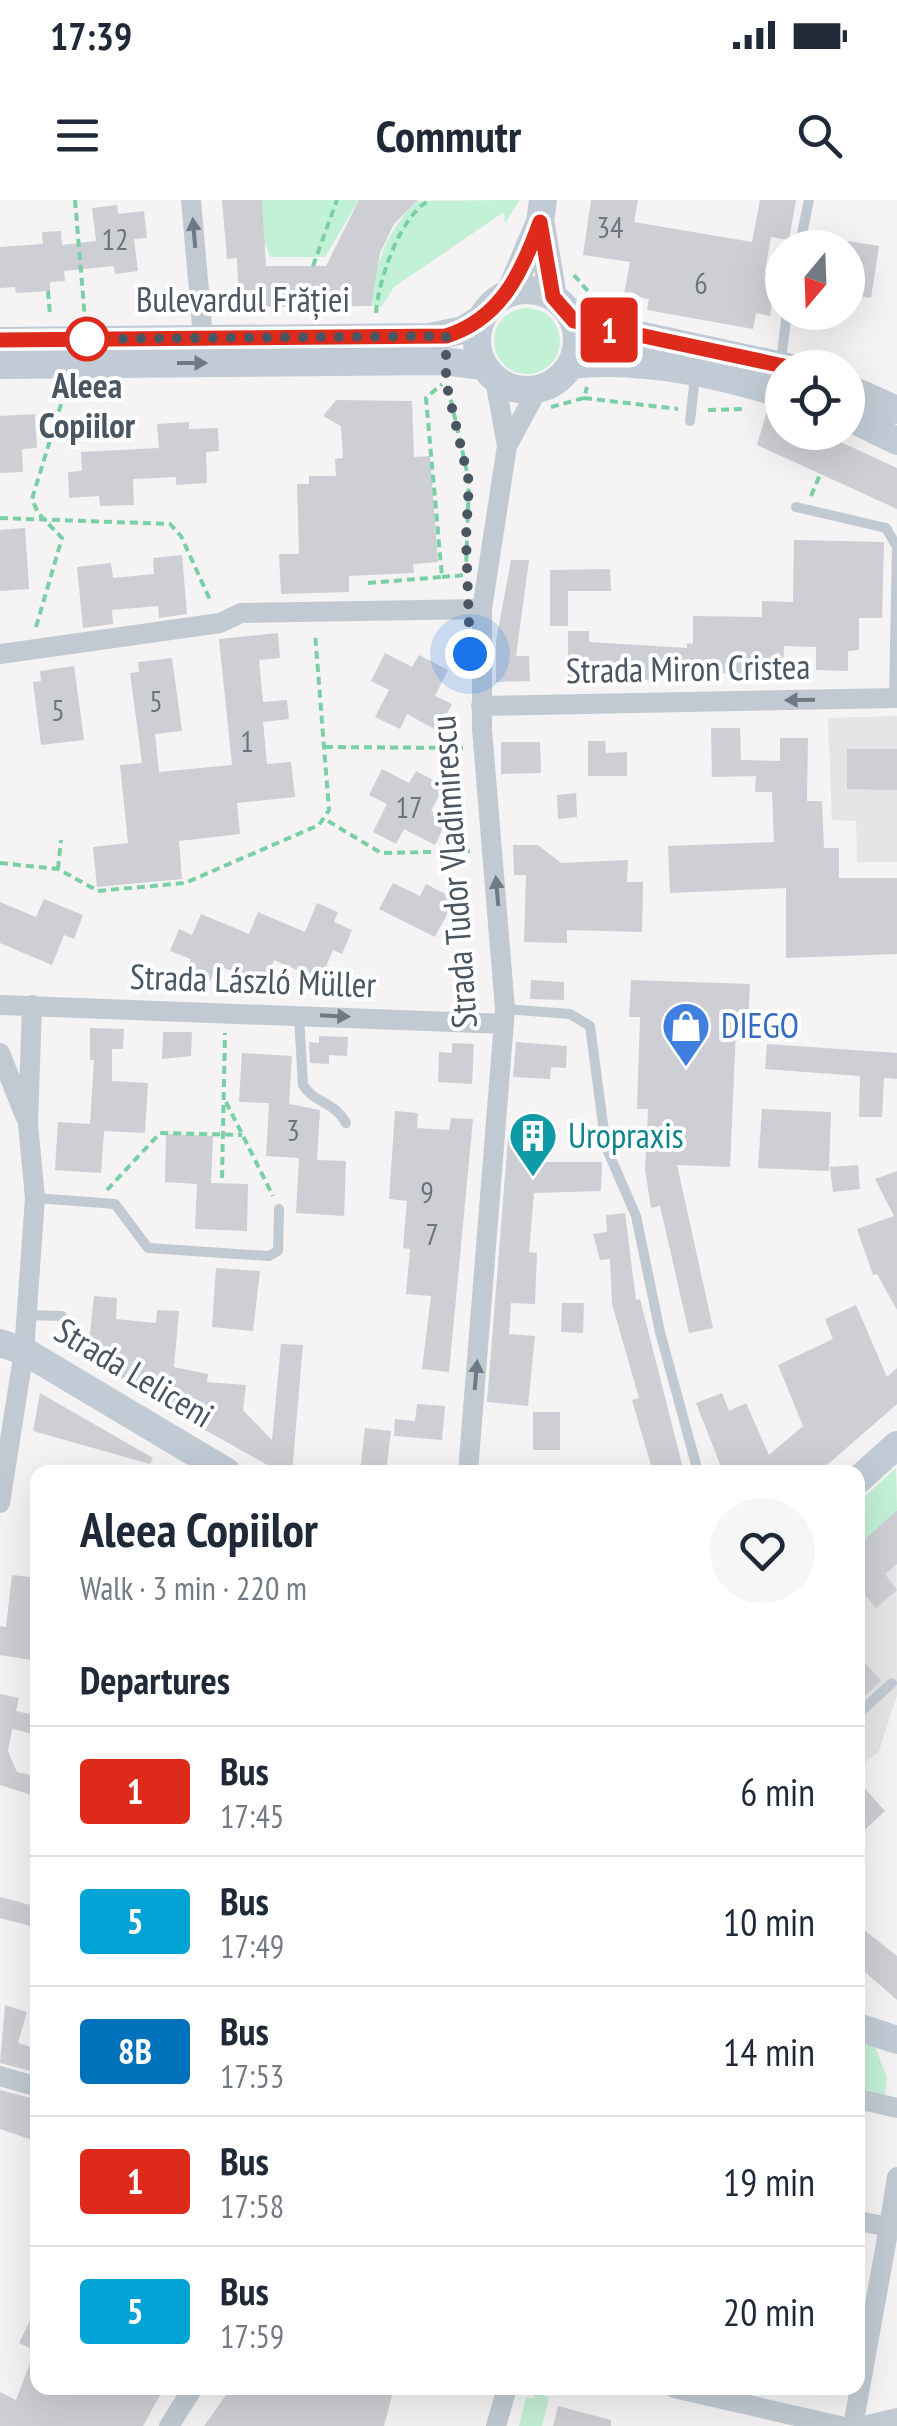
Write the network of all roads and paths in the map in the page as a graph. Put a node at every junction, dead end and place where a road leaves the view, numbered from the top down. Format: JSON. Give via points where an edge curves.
{"nodes":[{"id":1,"x":75,"y":200,"type":"edge"},
{"id":2,"x":192,"y":200,"type":"edge"},
{"id":3,"x":337,"y":200,"type":"edge"},
{"id":4,"x":432,"y":200,"type":"edge"},
{"id":5,"x":808,"y":200,"type":"edge"},
{"id":6,"x":542,"y":211,"type":"edge"},
{"id":7,"x":802,"y":230,"type":"edge"},
{"id":8,"x":546,"y":265,"type":"junction"},
{"id":9,"x":314,"y":266,"type":"dead end"},
{"id":10,"x":510,"y":293,"type":"junction"},
{"id":11,"x":553,"y":297,"type":"junction"},
{"id":12,"x":482,"y":318,"type":"junction"},
{"id":13,"x":574,"y":321,"type":"junction"},
{"id":14,"x":603,"y":329,"type":"junction"},
{"id":15,"x":203,"y":336,"type":"junction"},
{"id":16,"x":375,"y":338,"type":"junction"},
{"id":17,"x":87,"y":339,"type":"junction"},
{"id":18,"x":0,"y":340,"type":"edge"},
{"id":19,"x":601,"y":361,"type":"junction"},
{"id":20,"x":765,"y":361,"type":"edge"},
{"id":21,"x":73,"y":364,"type":"junction"},
{"id":22,"x":0,"y":365,"type":"edge"},
{"id":23,"x":571,"y":365,"type":"junction"},
{"id":24,"x":444,"y":371,"type":"junction"},
{"id":25,"x":489,"y":373,"type":"junction"},
{"id":26,"x":696,"y":374,"type":"junction"},
{"id":27,"x":538,"y":389,"type":"junction"},
{"id":28,"x":765,"y":390,"type":"edge"},
{"id":29,"x":865,"y":396,"type":"edge"},
{"id":30,"x":897,"y":410,"type":"edge"},
{"id":31,"x":519,"y":420,"type":"junction"},
{"id":32,"x":690,"y":420,"type":"dead end"},
{"id":33,"x":865,"y":425,"type":"edge"},
{"id":34,"x":897,"y":441,"type":"edge"},
{"id":35,"x":507,"y":446,"type":"junction"},
{"id":36,"x":821,"y":472,"type":"dead end"},
{"id":37,"x":801,"y":508,"type":"joint"},
{"id":38,"x":0,"y":518,"type":"edge"},
{"id":39,"x":46,"y":520,"type":"junction"},
{"id":40,"x":466,"y":575,"type":"junction"},
{"id":41,"x":442,"y":577,"type":"junction"},
{"id":42,"x":368,"y":583,"type":"dead end"},
{"id":43,"x":475,"y":608,"type":"junction"},
{"id":44,"x":314,"y":621,"type":"dead end"},
{"id":45,"x":220,"y":622,"type":"junction"},
{"id":46,"x":30,"y":650,"type":"junction"},
{"id":47,"x":0,"y":654,"type":"edge"},
{"id":48,"x":896,"y":698,"type":"edge"},
{"id":49,"x":481,"y":706,"type":"junction"},
{"id":50,"x":325,"y":746,"type":"junction"},
{"id":51,"x":484,"y":748,"type":"junction"},
{"id":52,"x":326,"y":820,"type":"junction"},
{"id":53,"x":61,"y":840,"type":"dead end"},
{"id":54,"x":493,"y":850,"type":"junction"},
{"id":55,"x":0,"y":864,"type":"edge"},
{"id":56,"x":58,"y":869,"type":"junction"},
{"id":57,"x":0,"y":1005,"type":"edge"},
{"id":58,"x":32,"y":1005,"type":"junction"},
{"id":59,"x":225,"y":1011,"type":"junction"},
{"id":60,"x":299,"y":1014,"type":"junction"},
{"id":61,"x":505,"y":1016,"type":"junction"},
{"id":62,"x":0,"y":1052,"type":"edge"},
{"id":63,"x":224,"y":1098,"type":"junction"},
{"id":64,"x":346,"y":1123,"type":"dead end"},
{"id":65,"x":28,"y":1124,"type":"junction"},
{"id":66,"x":223,"y":1134,"type":"junction"},
{"id":67,"x":242,"y":1134,"type":"junction"},
{"id":68,"x":222,"y":1178,"type":"dead end"},
{"id":69,"x":35,"y":1198,"type":"junction"},
{"id":70,"x":72,"y":1201,"type":"junction"},
{"id":71,"x":95,"y":1202,"type":"junction"},
{"id":72,"x":279,"y":1210,"type":"joint"},
{"id":73,"x":71,"y":1214,"type":"dead end"},
{"id":74,"x":26,"y":1315,"type":"junction"},
{"id":75,"x":62,"y":1316,"type":"dead end"},
{"id":76,"x":12,"y":1347,"type":"edge"},
{"id":77,"x":897,"y":1445,"type":"edge"},
{"id":78,"x":215,"y":1465,"type":"edge"},
{"id":79,"x":469,"y":1465,"type":"edge"},
{"id":80,"x":696,"y":1465,"type":"edge"},
{"id":81,"x":865,"y":1474,"type":"edge"},
{"id":82,"x":0,"y":1504,"type":"edge"},
{"id":83,"x":892,"y":1683,"type":"dead end"},
{"id":84,"x":865,"y":1708,"type":"edge"},
{"id":85,"x":865,"y":2029,"type":"edge"},
{"id":86,"x":897,"y":2040,"type":"edge"},
{"id":87,"x":0,"y":2076,"type":"edge"},
{"id":88,"x":30,"y":2085,"type":"edge"},
{"id":89,"x":865,"y":2101,"type":"edge"},
{"id":90,"x":897,"y":2108,"type":"edge"},
{"id":91,"x":897,"y":2177,"type":"edge"},
{"id":92,"x":865,"y":2223,"type":"edge"},
{"id":93,"x":888,"y":2228,"type":"junction"},
{"id":94,"x":865,"y":2358,"type":"edge"},
{"id":95,"x":188,"y":2395,"type":"edge"},
{"id":96,"x":505,"y":2395,"type":"edge"},
{"id":97,"x":705,"y":2395,"type":"edge"},
{"id":98,"x":858,"y":2395,"type":"edge"},
{"id":99,"x":897,"y":2418,"type":"edge"},
{"id":100,"x":168,"y":2426,"type":"edge"},
{"id":101,"x":496,"y":2426,"type":"edge"},
{"id":102,"x":840,"y":2426,"type":"edge"},
{"id":103,"x":853,"y":2426,"type":"edge"},
{"id":104,"x":864,"y":2426,"type":"edge"}],
"edges":[{"from":1,"to":17,"type":"path"},
{"from":15,"to":2,"type":"street","one_way":true},
{"from":3,"to":9,"type":"path"},
{"from":4,"to":16,"type":"path","via":[[421,204],[392,249],[376,305]]},
{"from":5,"to":7,"type":"lane"},
{"from":6,"to":8,"type":"main road"},
{"from":6,"to":10,"type":"main road"},
{"from":8,"to":11,"type":"main road"},
{"from":8,"to":14,"type":"path","via":[[573,274],[599,299]]},
{"from":10,"to":11,"type":"main road"},
{"from":10,"to":12,"type":"main road"},
{"from":11,"to":13,"type":"main road"},
{"from":12,"to":16,"type":"main road","name":"Bulevardul Frăției","via":[[446,336]]},
{"from":12,"to":25,"type":"main road","via":[[478,346]]},
{"from":13,"to":14,"type":"main road"},
{"from":13,"to":23,"type":"main road"},
{"from":14,"to":20,"type":"main road"},
{"from":15,"to":16,"type":"main road","name":"Bulevardul Frăției"},
{"from":15,"to":17,"type":"main road","name":"Bulevardul Frăției"},
{"from":17,"to":18,"type":"main road","name":"Bulevardul Frăției"},
{"from":19,"to":23,"type":"main road"},
{"from":19,"to":26,"type":"main road"},
{"from":19,"to":31,"type":"path","via":[[584,398]]},
{"from":21,"to":22,"type":"main road","name":"Bulevardul Frăției"},
{"from":21,"to":24,"type":"main road","name":"Bulevardul Frăției","one_way":true},
{"from":21,"to":39,"type":"path","via":[[32,499]]},
{"from":23,"to":27,"type":"main road"},
{"from":24,"to":25,"type":"main road","name":"Bulevardul Frăției"},
{"from":24,"to":40,"type":"path","via":[[469,482]]},
{"from":24,"to":41,"type":"path","via":[[426,398]]},
{"from":25,"to":27,"type":"main road","via":[[522,390]]},
{"from":25,"to":35,"type":"street","name":"Strada Tudor Vladimirescu"},
{"from":26,"to":28,"type":"main road"},
{"from":26,"to":32,"type":"lane"},
{"from":27,"to":31,"type":"street","name":"Strada Tudor Vladimirescu"},
{"from":29,"to":30,"type":"main road"},
{"from":31,"to":35,"type":"street","name":"Strada Tudor Vladimirescu"},
{"from":33,"to":34,"type":"main road"},
{"from":35,"to":43,"type":"street","name":"Strada Tudor Vladimirescu"},
{"from":36,"to":37,"type":"path"},
{"from":37,"to":48,"type":"lane","via":[[893,535]]},
{"from":38,"to":39,"type":"path"},
{"from":39,"to":45,"type":"path","via":[[170,524]]},
{"from":39,"to":46,"type":"path","via":[[62,538]]},
{"from":40,"to":41,"type":"path"},
{"from":40,"to":43,"type":"path"},
{"from":41,"to":42,"type":"path"},
{"from":43,"to":45,"type":"street","via":[[241,613]]},
{"from":43,"to":49,"type":"street","name":"Strada Tudor Vladimirescu"},
{"from":44,"to":50,"type":"path"},
{"from":45,"to":46,"type":"street"},
{"from":46,"to":47,"type":"street"},
{"from":48,"to":49,"type":"street","name":"Strada Miron Cristea","one_way":true},
{"from":49,"to":51,"type":"street","name":"Strada Tudor Vladimirescu"},
{"from":50,"to":51,"type":"path"},
{"from":50,"to":52,"type":"path"},
{"from":51,"to":54,"type":"street","name":"Strada Tudor Vladimirescu"},
{"from":52,"to":54,"type":"path","via":[[381,853]]},
{"from":52,"to":56,"type":"path","via":[[184,883],[98,891]]},
{"from":53,"to":56,"type":"path"},
{"from":61,"to":54,"type":"street","name":"Strada Tudor Vladimirescu","one_way":true},
{"from":55,"to":56,"type":"path"},
{"from":57,"to":58,"type":"street","name":"Strada László Müller"},
{"from":58,"to":59,"type":"street","name":"Strada László Müller"},
{"from":58,"to":65,"type":"street"},
{"from":59,"to":60,"type":"street","name":"Strada László Müller"},
{"from":59,"to":63,"type":"path"},
{"from":60,"to":61,"type":"street","name":"Strada László Müller","one_way":true},
{"from":60,"to":64,"type":"lane","via":[[303,1085],[338,1108]]},
{"from":79,"to":61,"type":"street","name":"Strada Tudor Vladimirescu","one_way":true},
{"from":61,"to":80,"type":"lane","via":[[570,1014],[590,1026],[606,1147],[636,1216]]},
{"from":62,"to":65,"type":"street"},
{"from":63,"to":66,"type":"path"},
{"from":63,"to":67,"type":"path"},
{"from":65,"to":69,"type":"street"},
{"from":66,"to":67,"type":"path"},
{"from":66,"to":68,"type":"path"},
{"from":66,"to":71,"type":"path","via":[[160,1133]]},
{"from":67,"to":72,"type":"path"},
{"from":69,"to":70,"type":"lane"},
{"from":69,"to":74,"type":"street"},
{"from":70,"to":71,"type":"lane"},
{"from":70,"to":73,"type":"lane"},
{"from":71,"to":72,"type":"lane","via":[[115,1204],[148,1248],[269,1256],[278,1251]]},
{"from":74,"to":75,"type":"lane"},
{"from":74,"to":76,"type":"street"},
{"from":76,"to":78,"type":"main road","name":"Strada Leliceni"},
{"from":76,"to":82,"type":"street"},
{"from":77,"to":81,"type":"main road"},
{"from":83,"to":84,"type":"lane"},
{"from":85,"to":86,"type":"main road"},
{"from":87,"to":88,"type":"street"},
{"from":89,"to":90,"type":"street"},
{"from":91,"to":93,"type":"street"},
{"from":92,"to":93,"type":"street"},
{"from":93,"to":94,"type":"street"},
{"from":95,"to":100,"type":"street"},
{"from":96,"to":101,"type":"street"},
{"from":97,"to":102,"type":"street"},
{"from":98,"to":103,"type":"street"},
{"from":99,"to":104,"type":"street"}]}
